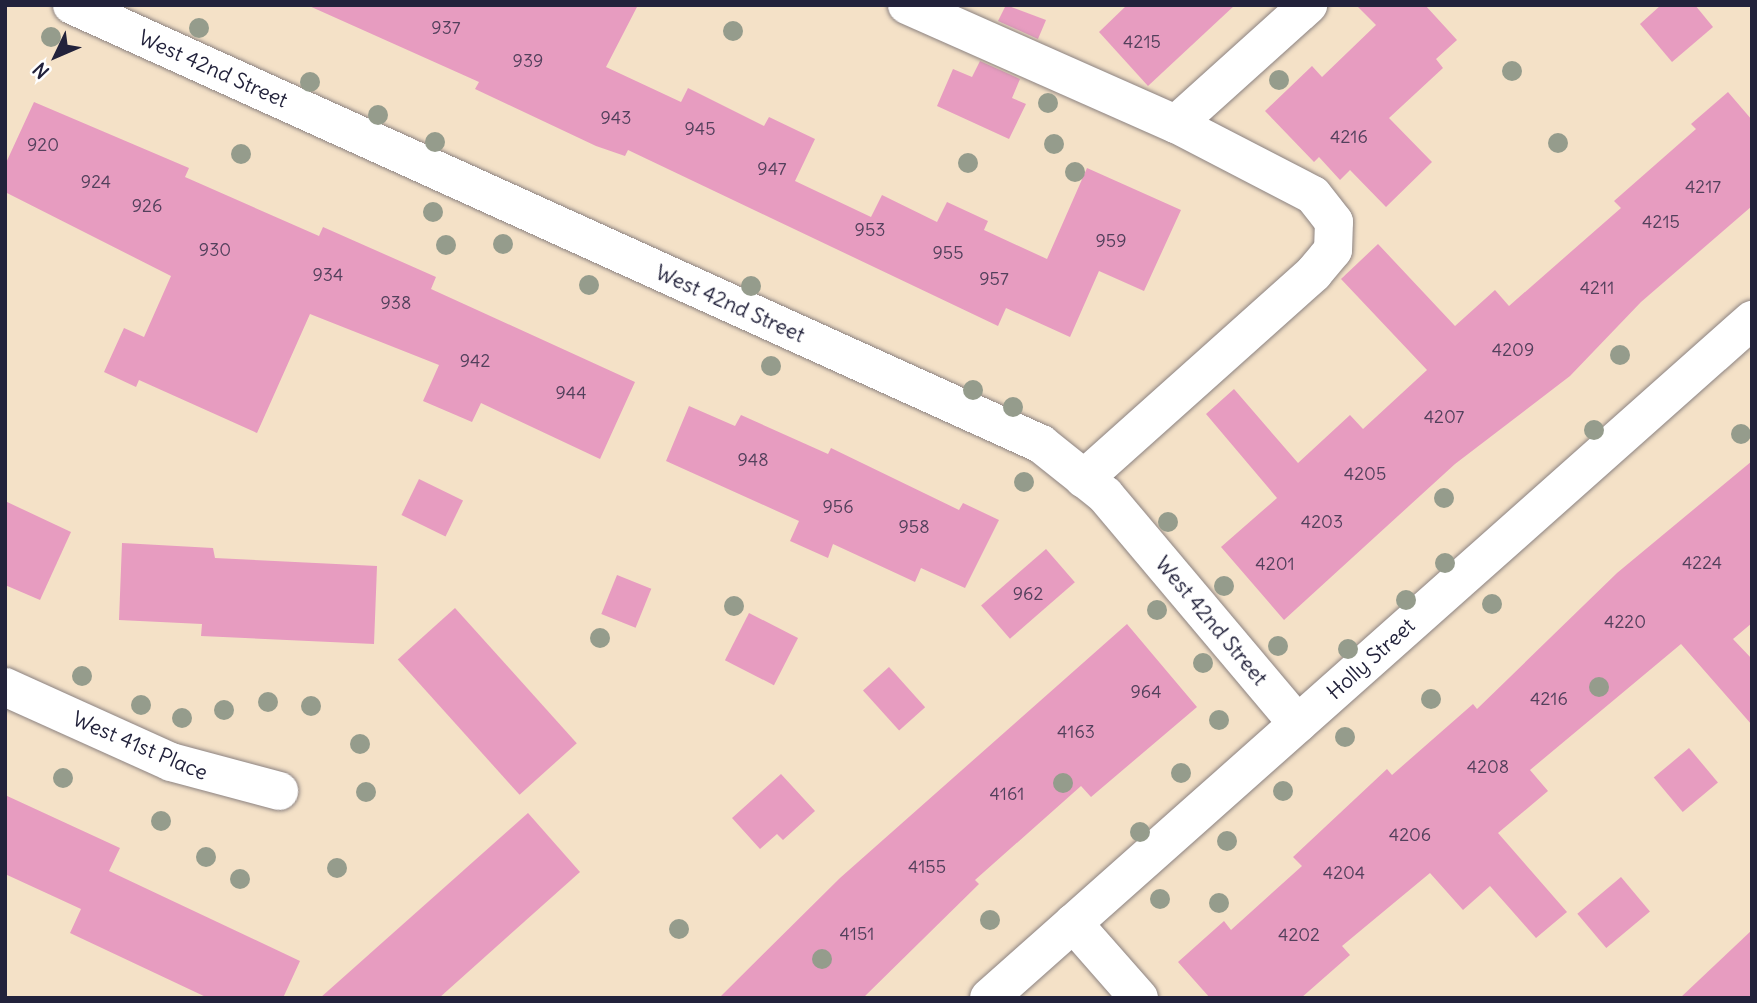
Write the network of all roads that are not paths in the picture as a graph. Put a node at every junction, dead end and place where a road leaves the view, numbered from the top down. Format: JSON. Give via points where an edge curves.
{"nodes":[{"id":1,"x":72,"y":5,"type":"edge"},
{"id":2,"x":1308,"y":5,"type":"edge"},
{"id":3,"x":916,"y":7,"type":"edge"},
{"id":4,"x":1176,"y":124,"type":"junction"},
{"id":5,"x":1752,"y":320,"type":"edge"},
{"id":6,"x":1084,"y":479,"type":"junction"},
{"id":7,"x":5,"y":687,"type":"edge"},
{"id":8,"x":1297,"y":724,"type":"junction"},
{"id":9,"x":279,"y":791,"type":"dead end"},
{"id":10,"x":1073,"y":923,"type":"junction"},
{"id":11,"x":989,"y":998,"type":"edge"},
{"id":12,"x":1139,"y":998,"type":"edge"}],
"edges":[{"from":1,"to":6,"type":"street","name":"West 42nd Street","via":[[1041,444]]},
{"from":2,"to":4,"type":"street"},
{"from":3,"to":4,"type":"street"},
{"from":4,"to":6,"type":"street","via":[[1313,195],[1334,222],[1333,250]]},
{"from":5,"to":8,"type":"street","name":"Holly Street"},
{"from":6,"to":8,"type":"street","name":"West 42nd Street","via":[[1105,495]]},
{"from":7,"to":9,"type":"street","name":"West 41st Place","via":[[171,762]]},
{"from":8,"to":10,"type":"street","name":"Holly Street"},
{"from":10,"to":11,"type":"street","name":"Holly Street"},
{"from":10,"to":12,"type":"street"}]}
